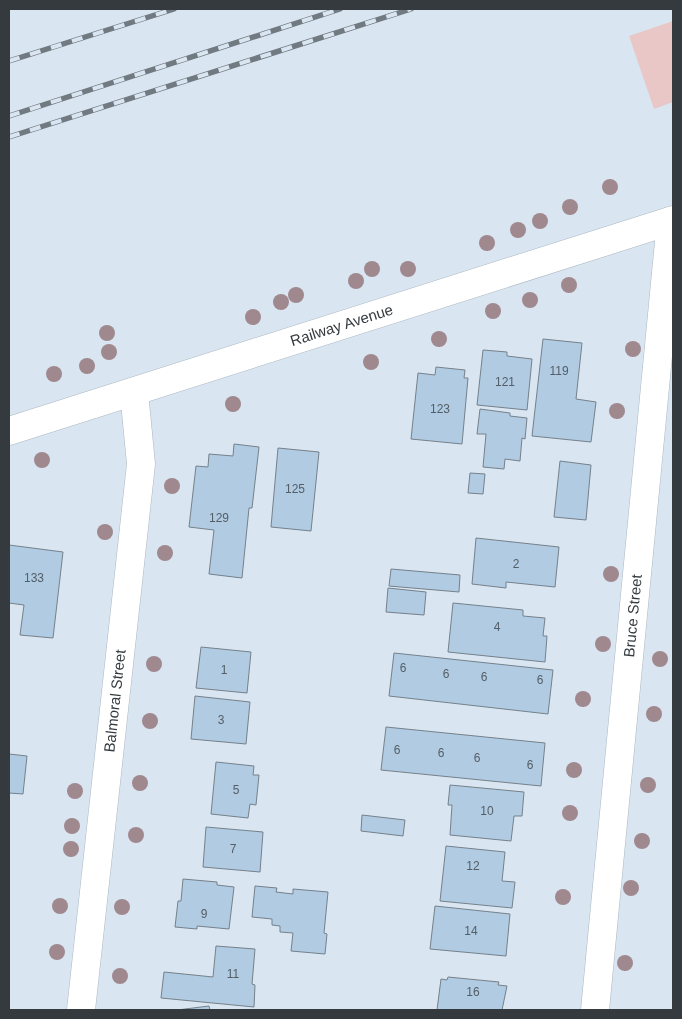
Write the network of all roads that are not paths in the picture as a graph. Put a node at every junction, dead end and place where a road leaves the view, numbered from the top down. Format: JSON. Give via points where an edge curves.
{"nodes":[{"id":1,"x":672,"y":221,"type":"edge"},
{"id":2,"x":134,"y":392,"type":"junction"},
{"id":3,"x":9,"y":431,"type":"edge"},
{"id":4,"x":82,"y":1010,"type":"edge"},
{"id":5,"x":594,"y":1010,"type":"edge"}],
"edges":[{"from":1,"to":2,"type":"street","name":"Railway Avenue"},
{"from":1,"to":5,"type":"street","name":"Bruce Street"},
{"from":2,"to":3,"type":"street","name":"Railway Avenue"},
{"from":2,"to":4,"type":"street","name":"Balmoral Street","via":[[141,464]]}]}
